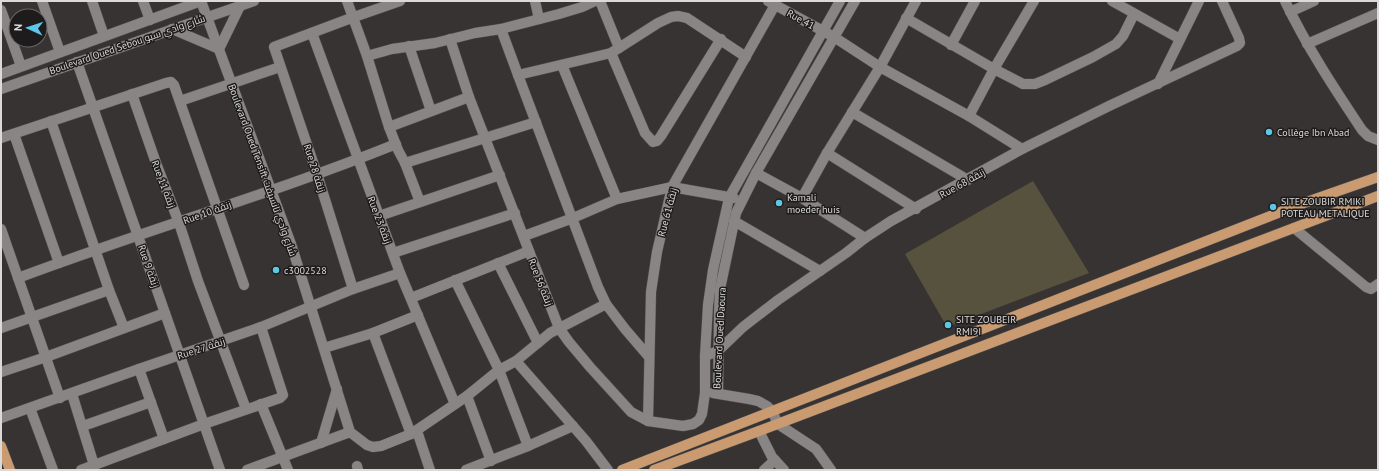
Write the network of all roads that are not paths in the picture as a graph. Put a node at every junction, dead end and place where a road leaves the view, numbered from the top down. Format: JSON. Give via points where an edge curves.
{"nodes":[{"id":1,"x":42,"y":1,"type":"edge"},
{"id":2,"x":92,"y":1,"type":"edge"},
{"id":3,"x":143,"y":1,"type":"edge"},
{"id":4,"x":201,"y":1,"type":"edge"},
{"id":5,"x":254,"y":1,"type":"edge"},
{"id":6,"x":347,"y":1,"type":"edge"},
{"id":7,"x":400,"y":1,"type":"edge"},
{"id":8,"x":535,"y":1,"type":"edge"},
{"id":9,"x":595,"y":1,"type":"edge"},
{"id":10,"x":600,"y":1,"type":"edge"},
{"id":11,"x":840,"y":1,"type":"edge"},
{"id":12,"x":854,"y":1,"type":"edge"},
{"id":13,"x":916,"y":1,"type":"edge"},
{"id":14,"x":975,"y":1,"type":"edge"},
{"id":15,"x":1034,"y":1,"type":"edge"},
{"id":16,"x":1112,"y":1,"type":"edge"},
{"id":17,"x":1199,"y":1,"type":"edge"},
{"id":18,"x":1222,"y":1,"type":"edge"},
{"id":19,"x":1285,"y":1,"type":"edge"},
{"id":20,"x":1314,"y":1,"type":"edge"},
{"id":21,"x":771,"y":3,"type":"edge"},
{"id":22,"x":240,"y":6,"type":"junction"},
{"id":23,"x":1,"y":10,"type":"edge"},
{"id":24,"x":1290,"y":12,"type":"junction"},
{"id":25,"x":1378,"y":13,"type":"edge"},
{"id":26,"x":1134,"y":14,"type":"junction"},
{"id":27,"x":207,"y":16,"type":"junction"},
{"id":28,"x":354,"y":17,"type":"junction"},
{"id":29,"x":906,"y":18,"type":"junction"},
{"id":30,"x":539,"y":19,"type":"junction"},
{"id":31,"x":150,"y":20,"type":"junction"},
{"id":32,"x":172,"y":29,"type":"junction"},
{"id":33,"x":502,"y":29,"type":"junction"},
{"id":34,"x":823,"y":31,"type":"junction"},
{"id":35,"x":312,"y":33,"type":"junction"},
{"id":36,"x":104,"y":36,"type":"junction"},
{"id":37,"x":834,"y":37,"type":"junction"},
{"id":38,"x":450,"y":39,"type":"junction"},
{"id":39,"x":721,"y":39,"type":"junction"},
{"id":40,"x":1180,"y":39,"type":"junction"},
{"id":41,"x":1307,"y":44,"type":"junction"},
{"id":42,"x":951,"y":45,"type":"junction"},
{"id":43,"x":409,"y":46,"type":"junction"},
{"id":44,"x":218,"y":49,"type":"junction"},
{"id":45,"x":615,"y":50,"type":"junction"},
{"id":46,"x":60,"y":52,"type":"junction"},
{"id":47,"x":367,"y":56,"type":"junction"},
{"id":48,"x":746,"y":57,"type":"junction"},
{"id":49,"x":77,"y":62,"type":"junction"},
{"id":50,"x":21,"y":66,"type":"junction"},
{"id":51,"x":562,"y":66,"type":"junction"},
{"id":52,"x":280,"y":67,"type":"junction"},
{"id":53,"x":880,"y":67,"type":"junction"},
{"id":54,"x":994,"y":69,"type":"junction"},
{"id":55,"x":1,"y":74,"type":"edge"},
{"id":56,"x":518,"y":75,"type":"junction"},
{"id":57,"x":232,"y":82,"type":"junction"},
{"id":58,"x":1158,"y":84,"type":"junction"},
{"id":59,"x":1,"y":89,"type":"edge"},
{"id":60,"x":132,"y":94,"type":"junction"},
{"id":61,"x":469,"y":97,"type":"junction"},
{"id":62,"x":180,"y":101,"type":"junction"},
{"id":63,"x":93,"y":107,"type":"junction"},
{"id":64,"x":431,"y":111,"type":"junction"},
{"id":65,"x":852,"y":112,"type":"junction"},
{"id":66,"x":969,"y":116,"type":"junction"},
{"id":67,"x":51,"y":121,"type":"junction"},
{"id":68,"x":536,"y":122,"type":"junction"},
{"id":69,"x":389,"y":126,"type":"junction"},
{"id":70,"x":14,"y":134,"type":"junction"},
{"id":71,"x":1,"y":138,"type":"edge"},
{"id":72,"x":486,"y":138,"type":"junction"},
{"id":73,"x":1378,"y":140,"type":"edge"},
{"id":74,"x":396,"y":144,"type":"junction"},
{"id":75,"x":1022,"y":149,"type":"junction"},
{"id":76,"x":827,"y":153,"type":"junction"},
{"id":77,"x":358,"y":159,"type":"junction"},
{"id":78,"x":405,"y":163,"type":"junction"},
{"id":79,"x":756,"y":173,"type":"junction"},
{"id":80,"x":317,"y":174,"type":"junction"},
{"id":81,"x":500,"y":175,"type":"junction"},
{"id":82,"x":1378,"y":177,"type":"edge"},
{"id":83,"x":968,"y":180,"type":"junction"},
{"id":84,"x":672,"y":187,"type":"junction"},
{"id":85,"x":271,"y":190,"type":"junction"},
{"id":86,"x":1378,"y":196,"type":"edge"},
{"id":87,"x":729,"y":198,"type":"junction"},
{"id":88,"x":802,"y":198,"type":"junction"},
{"id":89,"x":617,"y":199,"type":"junction"},
{"id":90,"x":742,"y":199,"type":"junction"},
{"id":91,"x":420,"y":202,"type":"junction"},
{"id":92,"x":218,"y":208,"type":"junction"},
{"id":93,"x":916,"y":208,"type":"junction"},
{"id":94,"x":515,"y":213,"type":"junction"},
{"id":95,"x":378,"y":216,"type":"junction"},
{"id":96,"x":572,"y":218,"type":"junction"},
{"id":97,"x":734,"y":221,"type":"junction"},
{"id":98,"x":179,"y":223,"type":"junction"},
{"id":99,"x":1294,"y":228,"type":"junction"},
{"id":100,"x":1,"y":229,"type":"edge"},
{"id":101,"x":138,"y":235,"type":"junction"},
{"id":102,"x":524,"y":236,"type":"junction"},
{"id":103,"x":864,"y":238,"type":"junction"},
{"id":104,"x":96,"y":251,"type":"junction"},
{"id":105,"x":529,"y":251,"type":"junction"},
{"id":106,"x":393,"y":253,"type":"junction"},
{"id":107,"x":59,"y":263,"type":"junction"},
{"id":108,"x":498,"y":263,"type":"junction"},
{"id":109,"x":820,"y":271,"type":"junction"},
{"id":110,"x":400,"y":273,"type":"junction"},
{"id":111,"x":18,"y":278,"type":"junction"},
{"id":112,"x":455,"y":280,"type":"junction"},
{"id":113,"x":1378,"y":284,"type":"edge"},
{"id":114,"x":244,"y":285,"type":"dead end"},
{"id":115,"x":353,"y":289,"type":"junction"},
{"id":116,"x":109,"y":290,"type":"junction"},
{"id":117,"x":411,"y":298,"type":"junction"},
{"id":118,"x":606,"y":304,"type":"junction"},
{"id":119,"x":311,"y":307,"type":"junction"},
{"id":120,"x":165,"y":313,"type":"junction"},
{"id":121,"x":418,"y":314,"type":"junction"},
{"id":122,"x":32,"y":316,"type":"junction"},
{"id":123,"x":1,"y":328,"type":"edge"},
{"id":124,"x":124,"y":328,"type":"junction"},
{"id":125,"x":261,"y":328,"type":"junction"},
{"id":126,"x":559,"y":328,"type":"junction"},
{"id":127,"x":373,"y":333,"type":"junction"},
{"id":128,"x":220,"y":342,"type":"junction"},
{"id":129,"x":538,"y":343,"type":"junction"},
{"id":130,"x":324,"y":348,"type":"junction"},
{"id":131,"x":718,"y":351,"type":"junction"},
{"id":132,"x":180,"y":355,"type":"junction"},
{"id":133,"x":705,"y":356,"type":"junction"},
{"id":134,"x":46,"y":357,"type":"junction"},
{"id":135,"x":649,"y":357,"type":"junction"},
{"id":136,"x":516,"y":361,"type":"junction"},
{"id":137,"x":139,"y":369,"type":"junction"},
{"id":138,"x":499,"y":370,"type":"junction"},
{"id":139,"x":1,"y":372,"type":"edge"},
{"id":140,"x":337,"y":389,"type":"junction"},
{"id":141,"x":705,"y":393,"type":"junction"},
{"id":142,"x":718,"y":393,"type":"junction"},
{"id":143,"x":72,"y":394,"type":"junction"},
{"id":144,"x":467,"y":396,"type":"junction"},
{"id":145,"x":60,"y":398,"type":"junction"},
{"id":146,"x":151,"y":402,"type":"junction"},
{"id":147,"x":261,"y":404,"type":"junction"},
{"id":148,"x":455,"y":404,"type":"junction"},
{"id":149,"x":30,"y":408,"type":"junction"},
{"id":150,"x":246,"y":409,"type":"junction"},
{"id":151,"x":772,"y":411,"type":"junction"},
{"id":152,"x":1,"y":418,"type":"edge"},
{"id":153,"x":648,"y":421,"type":"junction"},
{"id":154,"x":204,"y":424,"type":"junction"},
{"id":155,"x":778,"y":424,"type":"junction"},
{"id":156,"x":83,"y":426,"type":"junction"},
{"id":157,"x":573,"y":426,"type":"junction"},
{"id":158,"x":759,"y":431,"type":"junction"},
{"id":159,"x":350,"y":432,"type":"junction"},
{"id":160,"x":414,"y":433,"type":"junction"},
{"id":161,"x":164,"y":439,"type":"junction"},
{"id":162,"x":320,"y":443,"type":"junction"},
{"id":163,"x":1,"y":446,"type":"edge"},
{"id":164,"x":528,"y":446,"type":"junction"},
{"id":165,"x":283,"y":457,"type":"junction"},
{"id":166,"x":775,"y":460,"type":"junction"},
{"id":167,"x":490,"y":461,"type":"junction"},
{"id":168,"x":94,"y":465,"type":"junction"},
{"id":169,"x":10,"y":470,"type":"edge"},
{"id":170,"x":53,"y":470,"type":"edge"},
{"id":171,"x":81,"y":470,"type":"edge"},
{"id":172,"x":220,"y":470,"type":"edge"},
{"id":173,"x":247,"y":470,"type":"edge"},
{"id":174,"x":288,"y":470,"type":"edge"},
{"id":175,"x":430,"y":470,"type":"edge"},
{"id":176,"x":466,"y":470,"type":"edge"},
{"id":177,"x":608,"y":470,"type":"edge"},
{"id":178,"x":622,"y":470,"type":"edge"},
{"id":179,"x":657,"y":470,"type":"edge"},
{"id":180,"x":764,"y":470,"type":"edge"},
{"id":181,"x":784,"y":470,"type":"edge"},
{"id":182,"x":831,"y":470,"type":"edge"}],
"edges":[{"from":1,"to":46,"type":"street"},
{"from":2,"to":36,"type":"street"},
{"from":3,"to":31,"type":"street"},
{"from":4,"to":27,"type":"street","name":"Boulevard Oued Tensift شارع وادي تانسيفت"},
{"from":4,"to":31,"type":"street","name":"Boulevard Oued Sebou شارع وادي سبو"},
{"from":5,"to":22,"type":"street","name":"Boulevard Oued Sebou شارع وادي سبو"},
{"from":6,"to":28,"type":"street"},
{"from":7,"to":28,"type":"street"},
{"from":8,"to":30,"type":"street"},
{"from":9,"to":30,"type":"street"},
{"from":10,"to":45,"type":"street"},
{"from":11,"to":34,"type":"street","name":"Boulevard Oued Daoura"},
{"from":12,"to":37,"type":"street","name":"Boulevard Oued Daoura"},
{"from":13,"to":29,"type":"street"},
{"from":14,"to":42,"type":"street"},
{"from":15,"to":54,"type":"street"},
{"from":16,"to":26,"type":"street"},
{"from":17,"to":40,"type":"street"},
{"from":18,"to":58,"type":"street","name":"Rue 68 زنقة","via":[[1240,43]]},
{"from":19,"to":24,"type":"street"},
{"from":20,"to":24,"type":"street"},
{"from":21,"to":34,"type":"street","name":"Rue 41"},
{"from":21,"to":48,"type":"street","name":"Rue 61 زنقة"},
{"from":22,"to":27,"type":"street","name":"Boulevard Oued Sebou شارع وادي سبو"},
{"from":22,"to":44,"type":"street"},
{"from":23,"to":50,"type":"street"},
{"from":24,"to":41,"type":"street"},
{"from":25,"to":41,"type":"street"},
{"from":26,"to":40,"type":"street"},
{"from":26,"to":54,"type":"street","via":[[1116,44],[1035,84],[1024,84]]},
{"from":27,"to":32,"type":"street","name":"Boulevard Oued Sebou شارع وادي سبو"},
{"from":27,"to":44,"type":"street","name":"Boulevard Oued Tensift شارع وادي تانسيفت"},
{"from":28,"to":35,"type":"street"},
{"from":28,"to":47,"type":"street"},
{"from":29,"to":42,"type":"street"},
{"from":29,"to":53,"type":"street"},
{"from":30,"to":33,"type":"street"},
{"from":31,"to":36,"type":"street","name":"Boulevard Oued Sebou شارع وادي سبو"},
{"from":32,"to":44,"type":"street"},
{"from":32,"to":49,"type":"street","name":"Boulevard Oued Sebou شارع وادي سبو"},
{"from":33,"to":38,"type":"street"},
{"from":33,"to":56,"type":"street"},
{"from":34,"to":37,"type":"street","name":"Rue 41"},
{"from":34,"to":87,"type":"street","name":"Boulevard Oued Daoura"},
{"from":35,"to":52,"type":"street","name":"Rue 28 زنقة","via":[[274,47]]},
{"from":35,"to":77,"type":"street","name":"Rue 23 زنقة"},
{"from":36,"to":46,"type":"street","name":"Boulevard Oued Sebou شارع وادي سبو"},
{"from":37,"to":53,"type":"street","name":"Rue 41"},
{"from":37,"to":79,"type":"street","name":"Boulevard Oued Daoura"},
{"from":38,"to":43,"type":"street"},
{"from":38,"to":61,"type":"street","name":"Rue 36 زنقة"},
{"from":39,"to":45,"type":"street","via":[[687,18],[678,16],[658,23]]},
{"from":39,"to":45,"type":"street","via":[[661,136],[653,142],[645,133]]},
{"from":39,"to":48,"type":"street"},
{"from":40,"to":58,"type":"street"},
{"from":41,"to":73,"type":"street","via":[[1362,130]]},
{"from":42,"to":54,"type":"street"},
{"from":43,"to":47,"type":"street"},
{"from":43,"to":64,"type":"street"},
{"from":44,"to":57,"type":"street","name":"Boulevard Oued Tensift شارع وادي تانسيفت"},
{"from":45,"to":51,"type":"street"},
{"from":46,"to":50,"type":"street","name":"Boulevard Oued Sebou شارع وادي سبو"},
{"from":47,"to":69,"type":"street"},
{"from":48,"to":84,"type":"street","name":"Rue 61 زنقة"},
{"from":49,"to":59,"type":"street","name":"Boulevard Oued Sebou شارع وادي سبو"},
{"from":49,"to":63,"type":"street","name":"Rue 9 زنقة"},
{"from":50,"to":55,"type":"street","name":"Boulevard Oued Sebou شارع وادي سبو"},
{"from":51,"to":56,"type":"street"},
{"from":51,"to":89,"type":"street"},
{"from":52,"to":57,"type":"street"},
{"from":52,"to":80,"type":"street","name":"Rue 28 زنقة"},
{"from":53,"to":65,"type":"street"},
{"from":53,"to":66,"type":"street","name":"Rue 41"},
{"from":54,"to":66,"type":"street"},
{"from":56,"to":68,"type":"street"},
{"from":57,"to":62,"type":"street"},
{"from":57,"to":85,"type":"street","name":"Boulevard Oued Tensift شارع وادي تانسيفت"},
{"from":58,"to":75,"type":"street","name":"Rue 68 زنقة"},
{"from":60,"to":62,"type":"street","via":[[171,82]]},
{"from":60,"to":63,"type":"street"},
{"from":60,"to":98,"type":"street","name":"Rue 11 زنقة"},
{"from":61,"to":64,"type":"street"},
{"from":61,"to":72,"type":"street","name":"Rue 36 زنقة"},
{"from":62,"to":92,"type":"street"},
{"from":63,"to":67,"type":"street"},
{"from":63,"to":101,"type":"street","name":"Rue 9 زنقة"},
{"from":64,"to":69,"type":"street"},
{"from":65,"to":76,"type":"street"},
{"from":65,"to":83,"type":"street"},
{"from":66,"to":75,"type":"street","name":"Rue 41"},
{"from":67,"to":70,"type":"street"},
{"from":67,"to":104,"type":"street"},
{"from":68,"to":72,"type":"street"},
{"from":68,"to":96,"type":"street"},
{"from":69,"to":74,"type":"street"},
{"from":70,"to":71,"type":"street"},
{"from":70,"to":107,"type":"street"},
{"from":72,"to":78,"type":"street"},
{"from":72,"to":81,"type":"street","name":"Rue 36 زنقة"},
{"from":74,"to":77,"type":"street","name":"Rue 10 زنقة"},
{"from":74,"to":78,"type":"street"},
{"from":75,"to":83,"type":"street","name":"Rue 68 زنقة"},
{"from":76,"to":88,"type":"street"},
{"from":76,"to":93,"type":"street"},
{"from":77,"to":80,"type":"street","name":"Rue 10 زنقة"},
{"from":77,"to":95,"type":"street","name":"Rue 23 زنقة"},
{"from":78,"to":91,"type":"street"},
{"from":79,"to":88,"type":"street"},
{"from":79,"to":90,"type":"street","name":"Boulevard Oued Daoura"},
{"from":80,"to":85,"type":"street","name":"Rue 10 زنقة"},
{"from":80,"to":115,"type":"street","name":"Rue 28 زنقة"},
{"from":81,"to":91,"type":"street"},
{"from":81,"to":94,"type":"street","name":"Rue 36 زنقة"},
{"from":82,"to":151,"type":"main road","via":[[1301,204]]},
{"from":83,"to":93,"type":"street","name":"Rue 68 زنقة"},
{"from":84,"to":87,"type":"street"},
{"from":84,"to":89,"type":"street"},
{"from":84,"to":135,"type":"street","name":"Rue 61 زنقة","via":[[658,245],[651,292]]},
{"from":85,"to":92,"type":"street","name":"Rue 10 زنقة"},
{"from":85,"to":119,"type":"street","name":"Boulevard Oued Tensift شارع وادي تانسيفت"},
{"from":86,"to":99,"type":"main road"},
{"from":87,"to":90,"type":"street"},
{"from":87,"to":133,"type":"street","name":"Boulevard Oued Daoura","via":[[713,270]]},
{"from":88,"to":103,"type":"street"},
{"from":89,"to":96,"type":"street"},
{"from":90,"to":97,"type":"street","name":"Boulevard Oued Daoura"},
{"from":91,"to":95,"type":"street"},
{"from":92,"to":98,"type":"street","name":"Rue 10 زنقة"},
{"from":92,"to":114,"type":"street"},
{"from":93,"to":103,"type":"street","name":"Rue 68 زنقة"},
{"from":94,"to":102,"type":"street","name":"Rue 36 زنقة"},
{"from":94,"to":106,"type":"street"},
{"from":95,"to":106,"type":"street","name":"Rue 23 زنقة"},
{"from":96,"to":102,"type":"street"},
{"from":96,"to":118,"type":"street"},
{"from":97,"to":109,"type":"street"},
{"from":97,"to":131,"type":"street","name":"Boulevard Oued Daoura","via":[[720,289]]},
{"from":98,"to":101,"type":"street","name":"Rue 10 زنقة"},
{"from":98,"to":128,"type":"street","name":"Rue 11 زنقة"},
{"from":99,"to":113,"type":"street","via":[[1366,287],[1370,289]]},
{"from":99,"to":155,"type":"main road"},
{"from":100,"to":111,"type":"street"},
{"from":101,"to":104,"type":"street","name":"Rue 10 زنقة"},
{"from":101,"to":120,"type":"street","name":"Rue 9 زنقة"},
{"from":102,"to":105,"type":"street","name":"Rue 36 زنقة"},
{"from":103,"to":109,"type":"street","name":"Rue 68 زنقة"},
{"from":104,"to":107,"type":"street","name":"Rue 10 زنقة"},
{"from":104,"to":116,"type":"street"},
{"from":105,"to":108,"type":"street"},
{"from":105,"to":126,"type":"street","name":"Rue 36 زنقة"},
{"from":106,"to":110,"type":"street","name":"Rue 23 زنقة"},
{"from":107,"to":111,"type":"street","name":"Rue 10 زنقة"},
{"from":108,"to":112,"type":"street"},
{"from":108,"to":129,"type":"street"},
{"from":109,"to":131,"type":"street","name":"Rue 68 زنقة","via":[[743,327]]},
{"from":110,"to":115,"type":"street","name":"Rue 27 زنقة"},
{"from":110,"to":117,"type":"street","name":"Rue 23 زنقة"},
{"from":111,"to":122,"type":"street"},
{"from":112,"to":117,"type":"street"},
{"from":112,"to":138,"type":"street"},
{"from":115,"to":119,"type":"street","name":"Rue 27 زنقة"},
{"from":116,"to":122,"type":"street"},
{"from":116,"to":124,"type":"street"},
{"from":117,"to":121,"type":"street","name":"Rue 23 زنقة"},
{"from":118,"to":126,"type":"street"},
{"from":118,"to":135,"type":"street"},
{"from":119,"to":125,"type":"street","name":"Rue 27 زنقة"},
{"from":119,"to":130,"type":"street","name":"Boulevard Oued Tensift شارع وادي تانسيفت"},
{"from":120,"to":124,"type":"street"},
{"from":120,"to":132,"type":"street","name":"Rue 9 زنقة"},
{"from":121,"to":127,"type":"street"},
{"from":121,"to":148,"type":"street","name":"Rue 23 زنقة"},
{"from":122,"to":123,"type":"street"},
{"from":122,"to":134,"type":"street"},
{"from":124,"to":134,"type":"street"},
{"from":125,"to":128,"type":"street","name":"Rue 27 زنقة"},
{"from":125,"to":147,"type":"street","via":[[283,396]]},
{"from":126,"to":129,"type":"street"},
{"from":126,"to":153,"type":"street","name":"Rue 36 زنقة","via":[[631,412]]},
{"from":127,"to":130,"type":"street"},
{"from":127,"to":160,"type":"street"},
{"from":128,"to":132,"type":"street","name":"Rue 27 زنقة"},
{"from":128,"to":150,"type":"street","name":"Rue 11 زنقة"},
{"from":129,"to":136,"type":"street"},
{"from":130,"to":140,"type":"street","name":"Boulevard Oued Tensift شارع وادي تانسيفت"},
{"from":131,"to":133,"type":"street","name":"Rue 68 زنقة"},
{"from":131,"to":142,"type":"street","name":"Boulevard Oued Daoura"},
{"from":132,"to":137,"type":"street","name":"Rue 27 زنقة"},
{"from":132,"to":154,"type":"street","name":"Rue 9 زنقة"},
{"from":133,"to":141,"type":"street","name":"Boulevard Oued Daoura"},
{"from":134,"to":139,"type":"street"},
{"from":134,"to":145,"type":"street"},
{"from":135,"to":153,"type":"street","name":"Rue 61 زنقة"},
{"from":136,"to":138,"type":"street"},
{"from":136,"to":157,"type":"street"},
{"from":137,"to":143,"type":"street","name":"Rue 27 زنقة"},
{"from":137,"to":146,"type":"street"},
{"from":138,"to":144,"type":"street"},
{"from":138,"to":164,"type":"street"},
{"from":140,"to":159,"type":"street","name":"Boulevard Oued Tensift شارع وادي تانسيفت"},
{"from":140,"to":162,"type":"street"},
{"from":141,"to":142,"type":"street","name":"Boulevard Oued Daoura"},
{"from":141,"to":153,"type":"street","name":"Rue 36 زنقة","via":[[702,414],[693,424],[682,426]]},
{"from":142,"to":151,"type":"street","via":[[758,401]]},
{"from":143,"to":145,"type":"street","name":"Rue 27 زنقة"},
{"from":143,"to":156,"type":"street"},
{"from":144,"to":148,"type":"street"},
{"from":144,"to":167,"type":"street"},
{"from":145,"to":149,"type":"street","name":"Rue 27 زنقة"},
{"from":146,"to":156,"type":"street"},
{"from":146,"to":161,"type":"street"},
{"from":147,"to":150,"type":"street"},
{"from":147,"to":165,"type":"street"},
{"from":148,"to":160,"type":"street"},
{"from":149,"to":152,"type":"street","name":"Rue 27 زنقة"},
{"from":149,"to":170,"type":"street"},
{"from":150,"to":154,"type":"street"},
{"from":151,"to":155,"type":"street"},
{"from":151,"to":178,"type":"main road"},
{"from":154,"to":161,"type":"street"},
{"from":154,"to":172,"type":"street","name":"Rue 9 زنقة"},
{"from":155,"to":158,"type":"main road"},
{"from":155,"to":182,"type":"street","via":[[816,449]]},
{"from":156,"to":168,"type":"street"},
{"from":157,"to":164,"type":"street"},
{"from":157,"to":177,"type":"street"},
{"from":158,"to":166,"type":"street"},
{"from":158,"to":179,"type":"main road"},
{"from":159,"to":160,"type":"street","via":[[366,445],[373,447]]},
{"from":159,"to":162,"type":"street"},
{"from":160,"to":175,"type":"street"},
{"from":161,"to":168,"type":"street"},
{"from":162,"to":165,"type":"street"},
{"from":163,"to":169,"type":"main road"},
{"from":164,"to":167,"type":"street"},
{"from":165,"to":173,"type":"street"},
{"from":165,"to":174,"type":"street"},
{"from":166,"to":180,"type":"street"},
{"from":166,"to":181,"type":"street"},
{"from":167,"to":176,"type":"street"},
{"from":168,"to":171,"type":"street"}]}
